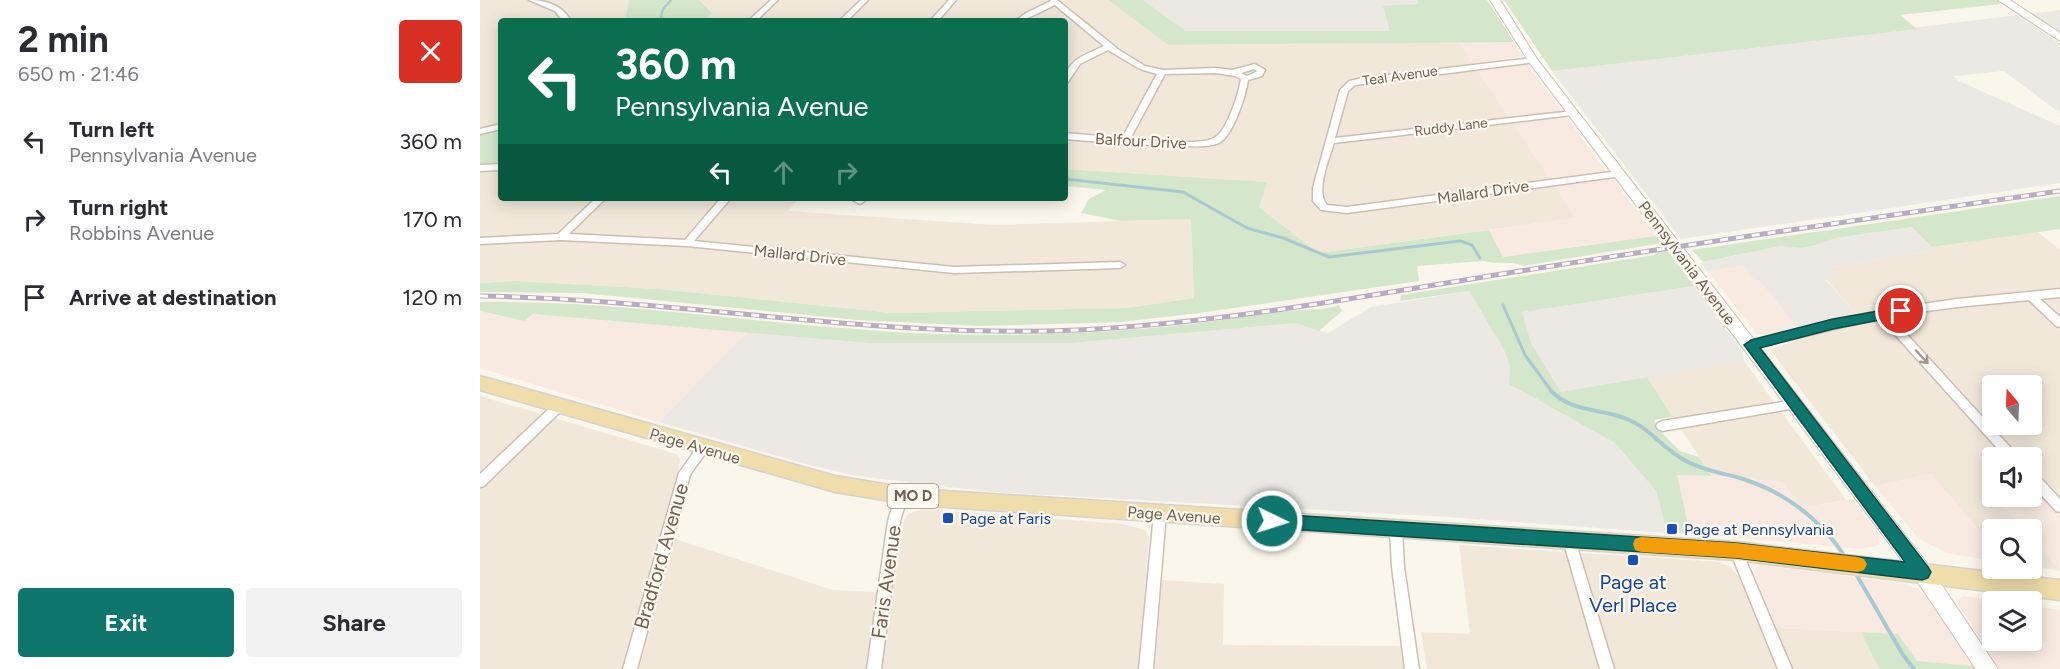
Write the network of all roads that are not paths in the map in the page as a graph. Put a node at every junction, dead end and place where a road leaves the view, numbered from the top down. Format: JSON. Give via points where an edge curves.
{"nodes":[{"id":1,"x":532,"y":0,"type":"edge"},
{"id":2,"x":775,"y":0,"type":"edge"},
{"id":3,"x":865,"y":0,"type":"edge"},
{"id":4,"x":953,"y":0,"type":"edge"},
{"id":5,"x":1495,"y":0,"type":"edge"},
{"id":6,"x":2003,"y":0,"type":"edge"},
{"id":7,"x":1054,"y":1,"type":"edge"},
{"id":8,"x":566,"y":18,"type":"edge"},
{"id":9,"x":755,"y":18,"type":"edge"},
{"id":10,"x":846,"y":18,"type":"edge"},
{"id":11,"x":937,"y":18,"type":"edge"},
{"id":12,"x":1023,"y":18,"type":"edge"},
{"id":13,"x":2060,"y":38,"type":"edge"},
{"id":14,"x":1110,"y":45,"type":"junction"},
{"id":15,"x":1533,"y":60,"type":"junction"},
{"id":16,"x":1162,"y":72,"type":"junction"},
{"id":17,"x":1068,"y":76,"type":"edge"},
{"id":18,"x":1572,"y":113,"type":"junction"},
{"id":19,"x":498,"y":127,"type":"edge"},
{"id":20,"x":480,"y":132,"type":"edge"},
{"id":21,"x":1068,"y":136,"type":"edge"},
{"id":22,"x":1125,"y":140,"type":"junction"},
{"id":23,"x":1330,"y":141,"type":"junction"},
{"id":24,"x":498,"y":167,"type":"edge"},
{"id":25,"x":480,"y":168,"type":"edge"},
{"id":26,"x":1619,"y":174,"type":"junction"},
{"id":27,"x":598,"y":201,"type":"edge"},
{"id":28,"x":723,"y":201,"type":"edge"},
{"id":29,"x":1347,"y":210,"type":"joint"},
{"id":30,"x":561,"y":237,"type":"junction"},
{"id":31,"x":480,"y":241,"type":"edge"},
{"id":32,"x":687,"y":243,"type":"junction"},
{"id":33,"x":1120,"y":265,"type":"dead end"},
{"id":34,"x":2060,"y":293,"type":"edge"},
{"id":35,"x":2031,"y":296,"type":"junction"},
{"id":36,"x":1882,"y":314,"type":"junction"},
{"id":37,"x":2060,"y":323,"type":"edge"},
{"id":38,"x":1751,"y":345,"type":"junction"},
{"id":39,"x":480,"y":383,"type":"edge"},
{"id":40,"x":1796,"y":404,"type":"junction"},
{"id":41,"x":560,"y":406,"type":"junction"},
{"id":42,"x":1662,"y":426,"type":"dead end"},
{"id":43,"x":2004,"y":447,"type":"edge"},
{"id":44,"x":703,"y":448,"type":"junction"},
{"id":45,"x":480,"y":482,"type":"edge"},
{"id":46,"x":2042,"y":488,"type":"edge"},
{"id":47,"x":902,"y":495,"type":"junction"},
{"id":48,"x":2060,"y":507,"type":"edge"},
{"id":49,"x":1160,"y":514,"type":"junction"},
{"id":50,"x":1396,"y":529,"type":"junction"},
{"id":51,"x":1569,"y":540,"type":"junction"},
{"id":52,"x":1736,"y":551,"type":"junction"},
{"id":53,"x":1922,"y":572,"type":"junction"},
{"id":54,"x":2060,"y":590,"type":"edge"},
{"id":55,"x":1987,"y":667,"type":"edge"},
{"id":56,"x":630,"y":669,"type":"edge"},
{"id":57,"x":874,"y":669,"type":"edge"},
{"id":58,"x":1146,"y":669,"type":"edge"},
{"id":59,"x":1412,"y":669,"type":"edge"},
{"id":60,"x":1607,"y":669,"type":"edge"},
{"id":61,"x":1785,"y":669,"type":"edge"}],
"edges":[{"from":1,"to":8,"type":"street","via":[[550,5]]},
{"from":2,"to":9,"type":"street"},
{"from":3,"to":10,"type":"street"},
{"from":4,"to":11,"type":"street"},
{"from":5,"to":15,"type":"street","name":"Pennsylvania Avenue"},
{"from":6,"to":13,"type":"street"},
{"from":7,"to":12,"type":"street"},
{"from":7,"to":14,"type":"street"},
{"from":14,"to":16,"type":"street","via":[[1135,66]]},
{"from":14,"to":17,"type":"street","via":[[1077,62]]},
{"from":15,"to":18,"type":"street","name":"Pennsylvania Avenue"},
{"from":15,"to":23,"type":"street","name":"Teal Avenue","via":[[1352,83],[1344,90]]},
{"from":16,"to":22,"type":"street"},
{"from":16,"to":22,"type":"street","name":"Balfour Drive","via":[[1240,75],[1225,133],[1216,141],[1192,144]]},
{"from":18,"to":23,"type":"street","name":"Ruddy Lane"},
{"from":18,"to":26,"type":"street","name":"Pennsylvania Avenue"},
{"from":19,"to":20,"type":"street"},
{"from":21,"to":22,"type":"street","name":"Balfour Drive"},
{"from":23,"to":29,"type":"street","name":"Teal Avenue","via":[[1317,188],[1318,201],[1324,208]]},
{"from":24,"to":25,"type":"street"},
{"from":26,"to":29,"type":"street","name":"Mallard Drive"},
{"from":26,"to":38,"type":"street","name":"Pennsylvania Avenue"},
{"from":27,"to":30,"type":"street"},
{"from":28,"to":32,"type":"street"},
{"from":30,"to":31,"type":"street","name":"Mallard Drive"},
{"from":30,"to":32,"type":"street","name":"Mallard Drive"},
{"from":32,"to":33,"type":"street","name":"Mallard Drive","via":[[954,270]]},
{"from":34,"to":35,"type":"street"},
{"from":35,"to":36,"type":"street"},
{"from":35,"to":37,"type":"street"},
{"from":36,"to":38,"type":"street"},
{"from":36,"to":43,"type":"street","one_way":true},
{"from":38,"to":40,"type":"street","name":"Pennsylvania Avenue"},
{"from":39,"to":41,"type":"main road","name":"Page Avenue","number":"MO D"},
{"from":40,"to":42,"type":"street"},
{"from":40,"to":53,"type":"street","name":"Pennsylvania Avenue"},
{"from":41,"to":44,"type":"main road","name":"Page Avenue","number":"MO D"},
{"from":41,"to":45,"type":"street"},
{"from":44,"to":47,"type":"main road","name":"Page Avenue","number":"MO D","via":[[835,484]]},
{"from":44,"to":56,"type":"street","name":"Bradford Avenue","via":[[685,473]]},
{"from":46,"to":48,"type":"street"},
{"from":47,"to":49,"type":"main road","name":"Page Avenue","number":"MO D"},
{"from":47,"to":57,"type":"street","name":"Faris Avenue","via":[[894,521]]},
{"from":49,"to":50,"type":"main road","name":"Page Avenue","number":"MO D"},
{"from":49,"to":58,"type":"street"},
{"from":50,"to":51,"type":"main road","name":"Page Avenue","number":"MO D"},
{"from":50,"to":59,"type":"street"},
{"from":51,"to":52,"type":"main road","name":"Page Avenue","number":"MO D"},
{"from":51,"to":60,"type":"street"},
{"from":52,"to":53,"type":"main road","name":"Page Avenue","number":"MO D"},
{"from":52,"to":61,"type":"street"},
{"from":53,"to":54,"type":"main road","name":"Page Avenue","number":"MO D"},
{"from":53,"to":55,"type":"street","name":"Pennsylvania Avenue"}]}
